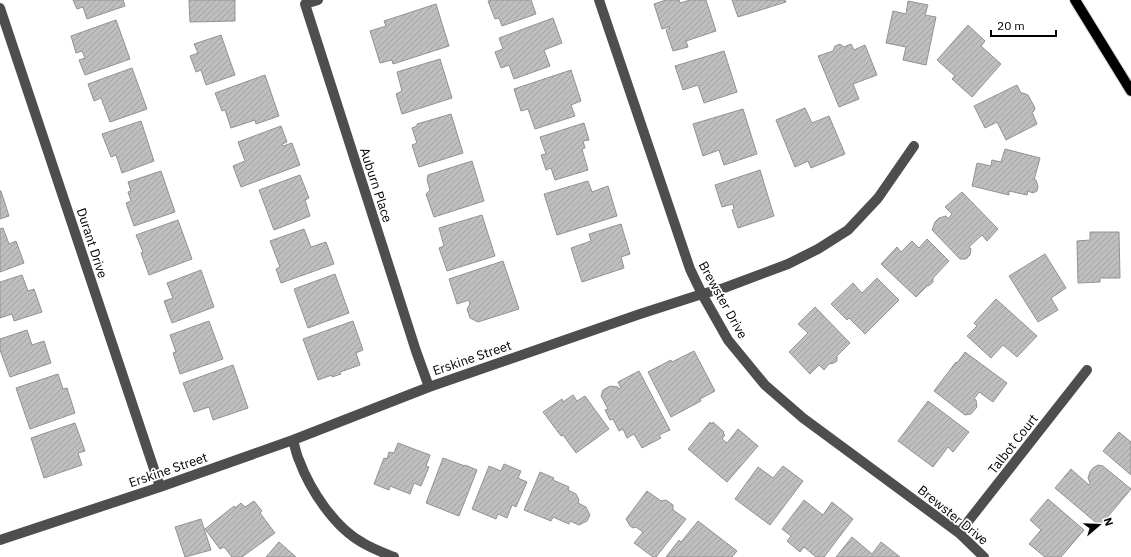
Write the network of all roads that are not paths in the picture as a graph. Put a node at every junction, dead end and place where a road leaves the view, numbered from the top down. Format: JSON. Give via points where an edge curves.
{"nodes":[{"id":1,"x":318,"y":0,"type":"edge"},
{"id":2,"x":599,"y":0,"type":"edge"},
{"id":3,"x":1074,"y":0,"type":"edge"},
{"id":4,"x":0,"y":8,"type":"edge"},
{"id":5,"x":1131,"y":91,"type":"edge"},
{"id":6,"x":914,"y":146,"type":"dead end"},
{"id":7,"x":702,"y":294,"type":"junction"},
{"id":8,"x":1087,"y":370,"type":"dead end"},
{"id":9,"x":429,"y":387,"type":"junction"},
{"id":10,"x":293,"y":440,"type":"junction"},
{"id":11,"x":160,"y":487,"type":"junction"},
{"id":12,"x":959,"y":533,"type":"junction"},
{"id":13,"x":0,"y":540,"type":"edge"},
{"id":14,"x":394,"y":557,"type":"edge"},
{"id":15,"x":984,"y":557,"type":"edge"}],
"edges":[{"from":1,"to":9,"type":"street","name":"Auburn Place","via":[[305,4]]},
{"from":2,"to":7,"type":"street","name":"Brewster Drive","via":[[690,268]]},
{"from":3,"to":5,"type":"main road"},
{"from":4,"to":11,"type":"street","name":"Durant Drive"},
{"from":6,"to":7,"type":"street","name":"Erskine Street","via":[[878,198],[848,230],[788,264]]},
{"from":7,"to":9,"type":"street","name":"Erskine Street"},
{"from":7,"to":12,"type":"street","name":"Brewster Drive","via":[[728,340],[765,385],[802,418]]},
{"from":8,"to":12,"type":"street","name":"Talbot Court"},
{"from":9,"to":10,"type":"street","name":"Erskine Street"},
{"from":10,"to":11,"type":"street","name":"Erskine Street"},
{"from":10,"to":14,"type":"street","via":[[302,468],[325,508],[342,527],[363,543]]},
{"from":11,"to":13,"type":"street","name":"Erskine Street"},
{"from":12,"to":15,"type":"street","name":"Brewster Drive"}]}
